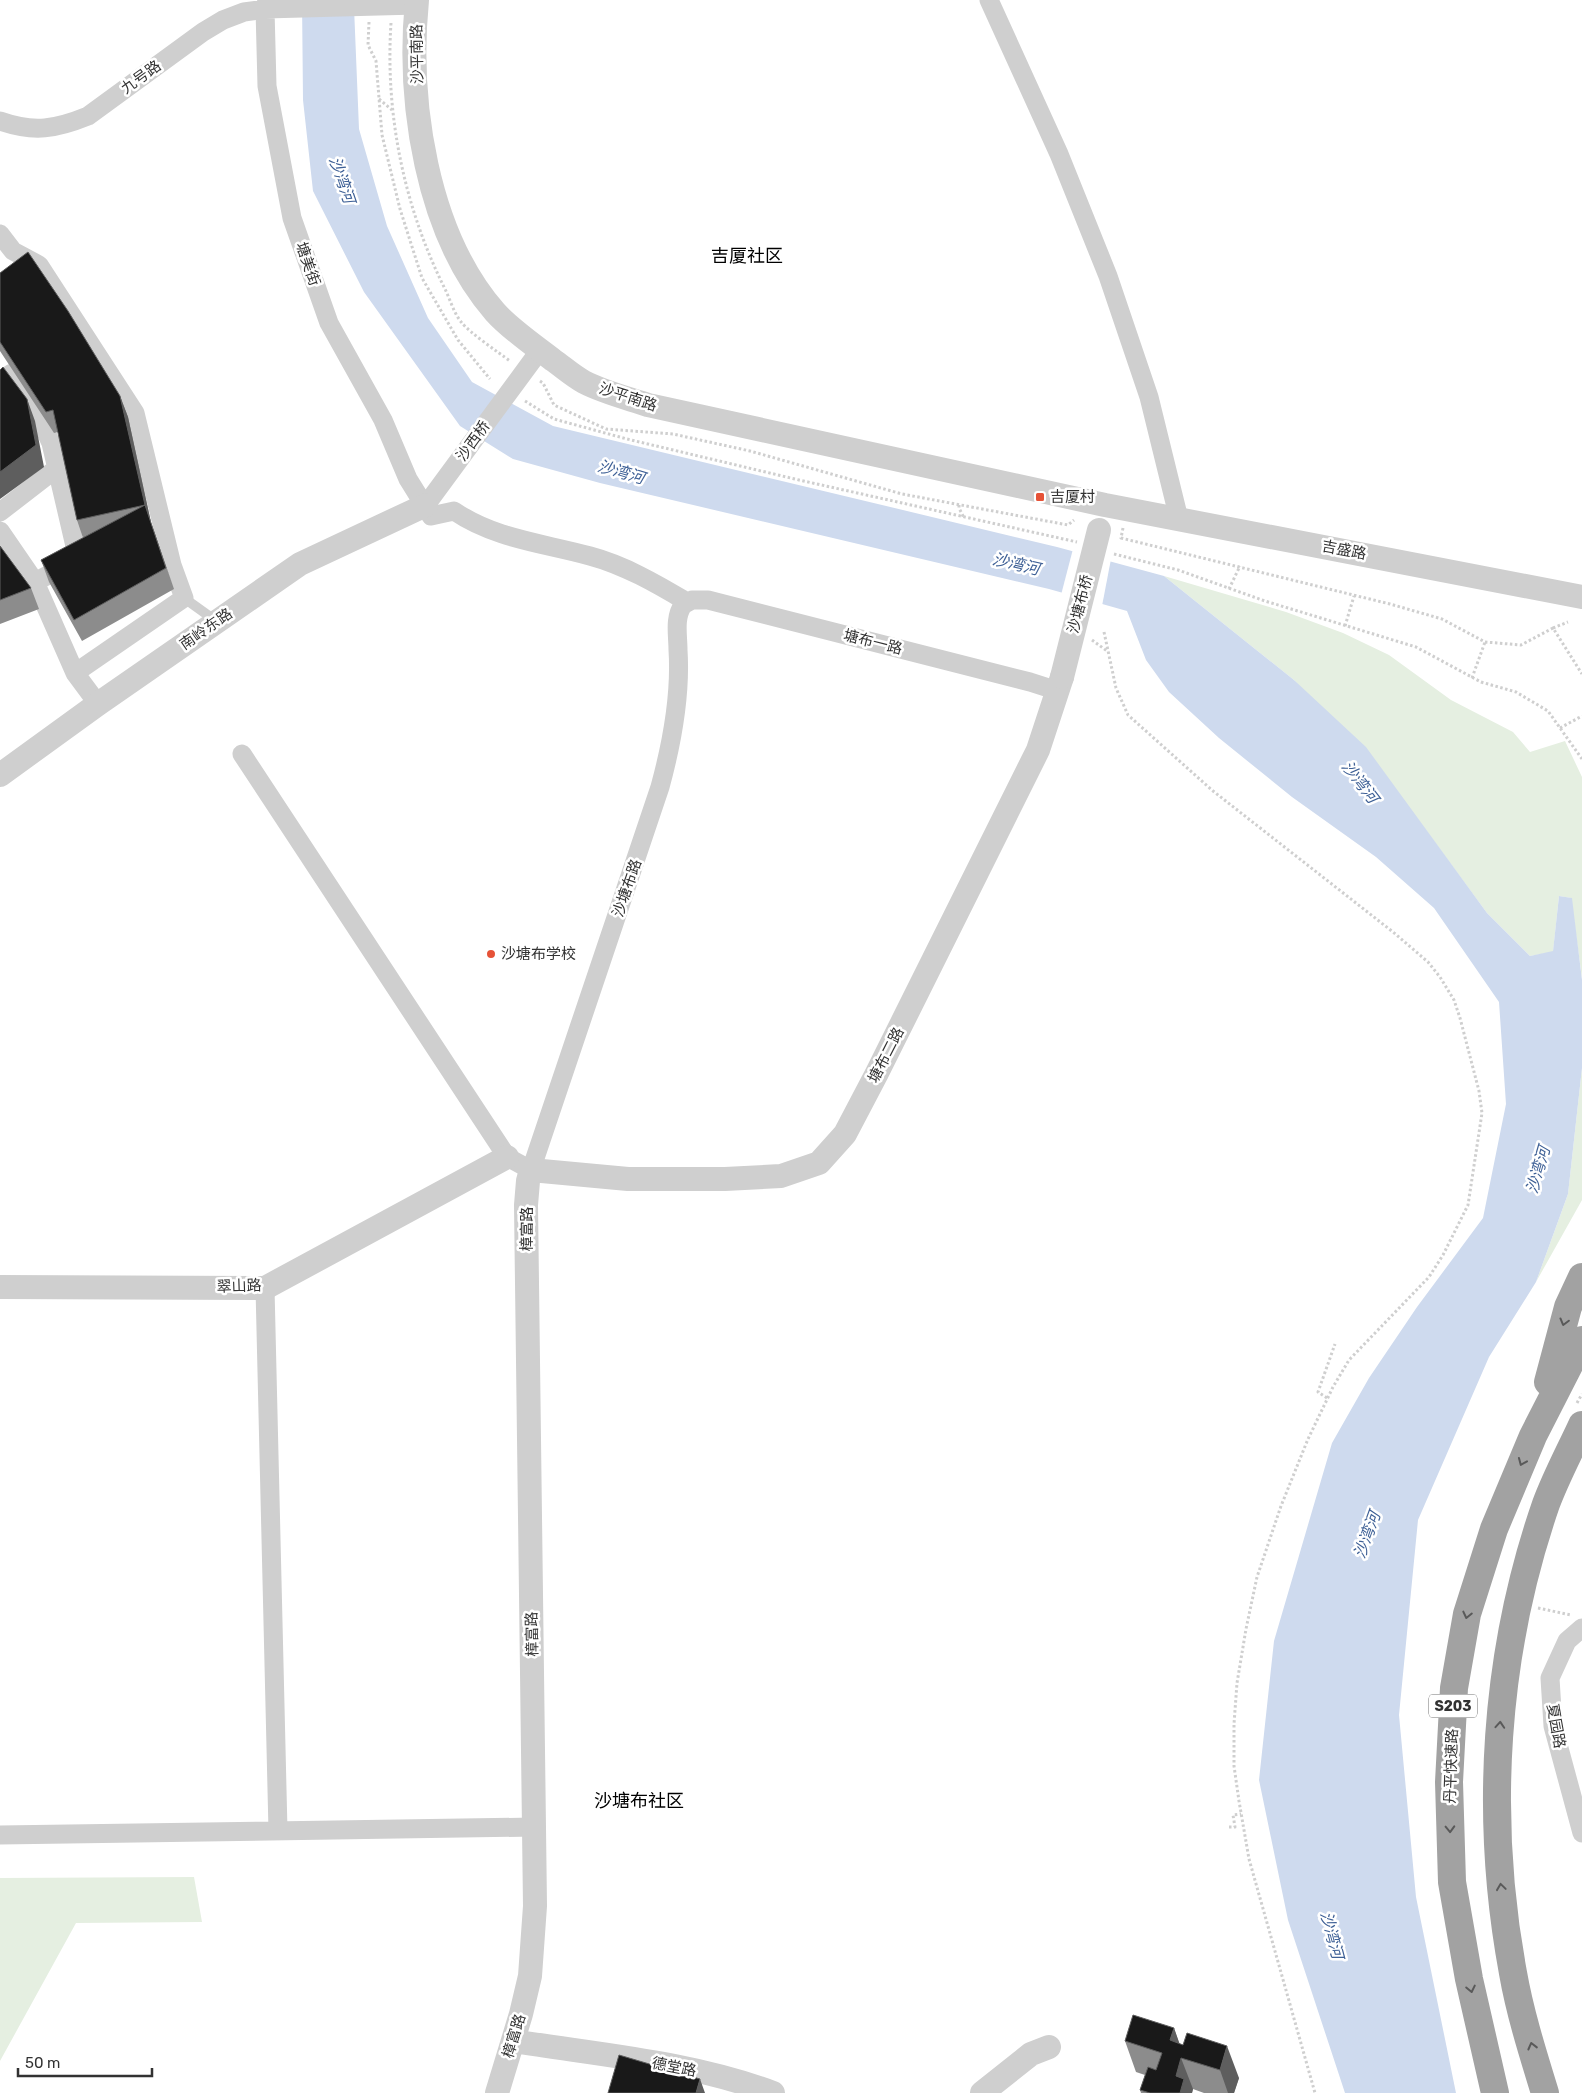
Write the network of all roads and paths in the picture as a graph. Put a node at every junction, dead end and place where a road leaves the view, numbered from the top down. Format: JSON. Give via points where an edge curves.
{"nodes":[{"id":1,"x":989,"y":0,"type":"edge"},
{"id":2,"x":417,"y":2,"type":"edge"},
{"id":3,"x":270,"y":6,"type":"edge"},
{"id":4,"x":370,"y":13,"type":"junction"},
{"id":5,"x":379,"y":99,"type":"junction"},
{"id":6,"x":392,"y":110,"type":"dead end"},
{"id":7,"x":0,"y":121,"type":"edge"},
{"id":8,"x":0,"y":234,"type":"edge"},
{"id":9,"x":39,"y":265,"type":"junction"},
{"id":10,"x":23,"y":276,"type":"edge"},
{"id":11,"x":540,"y":350,"type":"junction"},
{"id":12,"x":12,"y":373,"type":"edge"},
{"id":13,"x":490,"y":379,"type":"dead end"},
{"id":14,"x":524,"y":400,"type":"dead end"},
{"id":15,"x":57,"y":468,"type":"junction"},
{"id":16,"x":426,"y":505,"type":"junction"},
{"id":17,"x":959,"y":505,"type":"dead end"},
{"id":18,"x":1105,"y":505,"type":"junction"},
{"id":19,"x":0,"y":512,"type":"edge"},
{"id":20,"x":965,"y":518,"type":"junction"},
{"id":21,"x":1179,"y":519,"type":"junction"},
{"id":22,"x":0,"y":532,"type":"edge"},
{"id":23,"x":1095,"y":542,"type":"junction"},
{"id":24,"x":1240,"y":566,"type":"dead end"},
{"id":25,"x":35,"y":582,"type":"junction"},
{"id":26,"x":1229,"y":589,"type":"junction"},
{"id":27,"x":1354,"y":596,"type":"dead end"},
{"id":28,"x":1582,"y":597,"type":"edge"},
{"id":29,"x":184,"y":598,"type":"junction"},
{"id":30,"x":687,"y":602,"type":"junction"},
{"id":31,"x":217,"y":622,"type":"junction"},
{"id":32,"x":1568,"y":622,"type":"dead end"},
{"id":33,"x":1345,"y":626,"type":"junction"},
{"id":34,"x":1552,"y":628,"type":"dead end"},
{"id":35,"x":1104,"y":632,"type":"dead end"},
{"id":36,"x":1485,"y":642,"type":"dead end"},
{"id":37,"x":1103,"y":648,"type":"dead end"},
{"id":38,"x":1108,"y":651,"type":"junction"},
{"id":39,"x":74,"y":674,"type":"junction"},
{"id":40,"x":1472,"y":678,"type":"junction"},
{"id":41,"x":1060,"y":684,"type":"junction"},
{"id":42,"x":98,"y":704,"type":"junction"},
{"id":43,"x":1582,"y":716,"type":"edge"},
{"id":44,"x":1560,"y":728,"type":"junction"},
{"id":45,"x":242,"y":754,"type":"dead end"},
{"id":46,"x":1582,"y":759,"type":"edge"},
{"id":47,"x":0,"y":775,"type":"edge"},
{"id":48,"x":507,"y":1157,"type":"junction"},
{"id":49,"x":531,"y":1170,"type":"junction"},
{"id":50,"x":1582,"y":1277,"type":"edge"},
{"id":51,"x":0,"y":1287,"type":"edge"},
{"id":52,"x":265,"y":1288,"type":"junction"},
{"id":53,"x":1582,"y":1340,"type":"edge"},
{"id":54,"x":1335,"y":1344,"type":"dead end"},
{"id":55,"x":1327,"y":1398,"type":"junction"},
{"id":56,"x":1582,"y":1425,"type":"edge"},
{"id":57,"x":1533,"y":1436,"type":"junction"},
{"id":58,"x":1582,"y":1458,"type":"edge"},
{"id":59,"x":1537,"y":1608,"type":"dead end"},
{"id":60,"x":1577,"y":1622,"type":"edge"},
{"id":61,"x":1502,"y":1694,"type":"junction"},
{"id":62,"x":1241,"y":1814,"type":"junction"},
{"id":63,"x":534,"y":1827,"type":"junction"},
{"id":64,"x":1229,"y":1827,"type":"dead end"},
{"id":65,"x":278,"y":1831,"type":"junction"},
{"id":66,"x":1582,"y":1833,"type":"edge"},
{"id":67,"x":0,"y":1835,"type":"edge"},
{"id":68,"x":513,"y":2041,"type":"junction"},
{"id":69,"x":1049,"y":2047,"type":"dead end"},
{"id":70,"x":497,"y":2093,"type":"edge"},
{"id":71,"x":773,"y":2093,"type":"edge"},
{"id":72,"x":982,"y":2093,"type":"edge"},
{"id":73,"x":1315,"y":2093,"type":"edge"},
{"id":74,"x":1494,"y":2093,"type":"edge"},
{"id":75,"x":1545,"y":2093,"type":"edge"}],
"edges":[{"from":1,"to":21,"type":"street","via":[[1059,154],[1108,276],[1149,397]]},
{"from":2,"to":4,"type":"street","name":"九号路"},
{"from":2,"to":11,"type":"street","name":"沙平南路","via":[[418,111],[426,158],[444,223],[463,263],[496,312]]},
{"from":3,"to":4,"type":"street","name":"九号路"},
{"from":3,"to":7,"type":"street","name":"九号路","via":[[223,20],[203,32],[88,116],[44,129],[20,128]]},
{"from":3,"to":16,"type":"street","name":"塘美街","via":[[267,86],[292,218],[329,323],[383,420],[408,479]]},
{"from":4,"to":5,"type":"path","via":[[368,45],[376,61]]},
{"from":5,"to":6,"type":"path"},
{"from":5,"to":13,"type":"path","via":[[386,154],[422,278],[458,340]]},
{"from":8,"to":9,"type":"street","via":[[13,251]]},
{"from":9,"to":10,"type":"street"},
{"from":9,"to":29,"type":"street","via":[[78,331],[135,413],[170,556]]},
{"from":11,"to":16,"type":"street","name":"沙西桥"},
{"from":11,"to":18,"type":"street","name":"沙平南路","via":[[584,382],[648,406]]},
{"from":12,"to":15,"type":"street","via":[[9,375],[43,426]]},
{"from":14,"to":20,"type":"path","via":[[563,422]]},
{"from":15,"to":19,"type":"street"},
{"from":15,"to":25,"type":"street","via":[[78,559]]},
{"from":16,"to":30,"type":"street","via":[[432,516],[454,511],[517,540],[592,556],[635,574]]},
{"from":16,"to":31,"type":"street","name":"南岭东路","via":[[300,564]]},
{"from":17,"to":20,"type":"path"},
{"from":18,"to":21,"type":"street","name":"吉盛路"},
{"from":18,"to":23,"type":"street","name":"沙塘布桥"},
{"from":20,"to":23,"type":"path"},
{"from":21,"to":28,"type":"street","name":"吉盛路"},
{"from":22,"to":25,"type":"street"},
{"from":23,"to":26,"type":"path"},
{"from":23,"to":41,"type":"street","name":"沙塘布桥","bridge":true},
{"from":24,"to":26,"type":"path"},
{"from":25,"to":39,"type":"street"},
{"from":26,"to":33,"type":"path"},
{"from":27,"to":33,"type":"path"},
{"from":29,"to":31,"type":"lane"},
{"from":29,"to":39,"type":"street"},
{"from":30,"to":41,"type":"street","name":"塘布一路","via":[[708,600],[1030,682]]},
{"from":30,"to":49,"type":"street","name":"沙塘布路","via":[[677,621],[678,693],[660,787]]},
{"from":31,"to":42,"type":"street","name":"南岭东路"},
{"from":32,"to":34,"type":"path"},
{"from":33,"to":40,"type":"path","via":[[1416,647]]},
{"from":35,"to":38,"type":"path"},
{"from":36,"to":40,"type":"path"},
{"from":37,"to":38,"type":"path"},
{"from":38,"to":55,"type":"path","via":[[1116,688],[1128,715],[1213,791],[1428,962],[1454,1000],[1460,1018],[1482,1114],[1468,1205],[1429,1276],[1349,1360]]},
{"from":39,"to":42,"type":"street"},
{"from":40,"to":44,"type":"path","via":[[1516,692],[1548,712]]},
{"from":41,"to":49,"type":"street","name":"塘布二路","via":[[1038,750],[882,1064],[845,1134],[819,1163],[781,1176],[725,1179],[628,1179]]},
{"from":42,"to":47,"type":"street","name":"南岭东路"},
{"from":43,"to":44,"type":"path"},
{"from":44,"to":46,"type":"path"},
{"from":45,"to":48,"type":"street"},
{"from":48,"to":49,"type":"street"},
{"from":48,"to":52,"type":"street","name":"翠山路"},
{"from":49,"to":63,"type":"street","name":"樟富路","via":[[526,1205]]},
{"from":50,"to":57,"type":"highway","one_way":true,"bridge":true,"via":[[1568,1307]]},
{"from":51,"to":52,"type":"street","name":"翠山路"},
{"from":52,"to":65,"type":"street"},
{"from":53,"to":57,"type":"highway","name":"丹平快速路","number":"S203","bridge":true},
{"from":54,"to":55,"type":"path","via":[[1318,1392]]},
{"from":55,"to":62,"type":"path","via":[[1281,1506],[1257,1577],[1237,1683],[1234,1724],[1234,1766]]},
{"from":56,"to":61,"type":"highway","bridge":true,"via":[[1547,1503],[1517,1600]]},
{"from":57,"to":74,"type":"highway","name":"丹平快速路","number":"S203","one_way":true,"bridge":true,"via":[[1494,1529],[1467,1614],[1454,1688],[1449,1782],[1452,1882]]},
{"from":58,"to":61,"type":"highway","bridge":true,"via":[[1557,1511],[1526,1602]]},
{"from":59,"to":60,"type":"path"},
{"from":60,"to":66,"type":"street","name":"夏园路","via":[[1550,1678],[1553,1726]]},
{"from":75,"to":61,"type":"highway","one_way":true,"bridge":true,"via":[[1513,1974],[1500,1880],[1495,1806]]},
{"from":62,"to":64,"type":"path","via":[[1233,1815],[1235,1827]]},
{"from":62,"to":73,"type":"path","via":[[1249,1859]]},
{"from":63,"to":65,"type":"street"},
{"from":63,"to":68,"type":"street","name":"樟富路","via":[[534,1942],[530,1976]]},
{"from":65,"to":67,"type":"street"},
{"from":68,"to":70,"type":"street","name":"樟富路"},
{"from":68,"to":71,"type":"street","name":"德堂路","via":[[677,2067],[742,2082]]},
{"from":69,"to":72,"type":"street","via":[[1031,2054]]}]}
